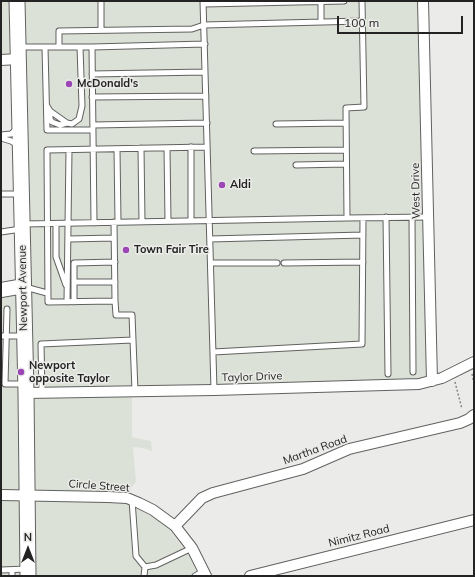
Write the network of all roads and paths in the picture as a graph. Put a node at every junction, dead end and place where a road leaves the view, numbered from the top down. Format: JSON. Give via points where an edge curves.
{"nodes":[{"id":1,"x":17,"y":1,"type":"edge"},
{"id":2,"x":101,"y":1,"type":"edge"},
{"id":3,"x":321,"y":1,"type":"edge"},
{"id":4,"x":344,"y":1,"type":"edge"},
{"id":5,"x":362,"y":1,"type":"edge"},
{"id":6,"x":424,"y":1,"type":"edge"},
{"id":7,"x":204,"y":3,"type":"edge"},
{"id":8,"x":321,"y":22,"type":"junction"},
{"id":9,"x":362,"y":22,"type":"junction"},
{"id":10,"x":204,"y":25,"type":"junction"},
{"id":11,"x":103,"y":30,"type":"junction"},
{"id":12,"x":205,"y":44,"type":"junction"},
{"id":13,"x":92,"y":46,"type":"junction"},
{"id":14,"x":45,"y":47,"type":"junction"},
{"id":15,"x":59,"y":47,"type":"junction"},
{"id":16,"x":80,"y":47,"type":"junction"},
{"id":17,"x":18,"y":53,"type":"junction"},
{"id":18,"x":1,"y":60,"type":"edge"},
{"id":19,"x":206,"y":72,"type":"junction"},
{"id":20,"x":92,"y":74,"type":"junction"},
{"id":21,"x":206,"y":96,"type":"junction"},
{"id":22,"x":92,"y":97,"type":"junction"},
{"id":23,"x":46,"y":105,"type":"junction"},
{"id":24,"x":81,"y":110,"type":"junction"},
{"id":25,"x":93,"y":110,"type":"junction"},
{"id":26,"x":50,"y":111,"type":"junction"},
{"id":27,"x":67,"y":123,"type":"junction"},
{"id":28,"x":207,"y":123,"type":"junction"},
{"id":29,"x":346,"y":123,"type":"junction"},
{"id":30,"x":276,"y":124,"type":"dead end"},
{"id":31,"x":93,"y":127,"type":"junction"},
{"id":32,"x":20,"y":128,"type":"junction"},
{"id":33,"x":1,"y":135,"type":"edge"},
{"id":34,"x":1,"y":138,"type":"edge"},
{"id":35,"x":20,"y":146,"type":"junction"},
{"id":36,"x":191,"y":147,"type":"junction"},
{"id":37,"x":207,"y":147,"type":"junction"},
{"id":38,"x":141,"y":148,"type":"junction"},
{"id":39,"x":168,"y":148,"type":"junction"},
{"id":40,"x":93,"y":149,"type":"junction"},
{"id":41,"x":117,"y":149,"type":"junction"},
{"id":42,"x":69,"y":150,"type":"junction"},
{"id":43,"x":346,"y":150,"type":"junction"},
{"id":44,"x":254,"y":151,"type":"dead end"},
{"id":45,"x":346,"y":164,"type":"junction"},
{"id":46,"x":296,"y":165,"type":"dead end"},
{"id":47,"x":1,"y":194,"type":"edge"},
{"id":48,"x":22,"y":194,"type":"junction"},
{"id":49,"x":412,"y":217,"type":"junction"},
{"id":50,"x":429,"y":217,"type":"junction"},
{"id":51,"x":347,"y":218,"type":"junction"},
{"id":52,"x":363,"y":218,"type":"junction"},
{"id":53,"x":386,"y":218,"type":"junction"},
{"id":54,"x":210,"y":220,"type":"junction"},
{"id":55,"x":168,"y":221,"type":"junction"},
{"id":56,"x":191,"y":221,"type":"junction"},
{"id":57,"x":116,"y":222,"type":"junction"},
{"id":58,"x":142,"y":222,"type":"junction"},
{"id":59,"x":69,"y":223,"type":"junction"},
{"id":60,"x":94,"y":223,"type":"junction"},
{"id":61,"x":47,"y":224,"type":"junction"},
{"id":62,"x":56,"y":224,"type":"junction"},
{"id":63,"x":22,"y":226,"type":"junction"},
{"id":64,"x":1,"y":232,"type":"edge"},
{"id":65,"x":363,"y":236,"type":"junction"},
{"id":66,"x":114,"y":238,"type":"junction"},
{"id":67,"x":69,"y":239,"type":"junction"},
{"id":68,"x":210,"y":239,"type":"junction"},
{"id":69,"x":115,"y":262,"type":"junction"},
{"id":70,"x":362,"y":262,"type":"junction"},
{"id":71,"x":211,"y":263,"type":"junction"},
{"id":72,"x":277,"y":263,"type":"dead end"},
{"id":73,"x":284,"y":263,"type":"dead end"},
{"id":74,"x":74,"y":282,"type":"junction"},
{"id":75,"x":115,"y":282,"type":"junction"},
{"id":76,"x":24,"y":286,"type":"junction"},
{"id":77,"x":1,"y":290,"type":"edge"},
{"id":78,"x":67,"y":290,"type":"junction"},
{"id":79,"x":47,"y":293,"type":"junction"},
{"id":80,"x":115,"y":301,"type":"junction"},
{"id":81,"x":67,"y":302,"type":"junction"},
{"id":82,"x":74,"y":302,"type":"junction"},
{"id":83,"x":7,"y":309,"type":"dead end"},
{"id":84,"x":3,"y":336,"type":"edge"},
{"id":85,"x":24,"y":336,"type":"junction"},
{"id":86,"x":133,"y":340,"type":"junction"},
{"id":87,"x":213,"y":352,"type":"junction"},
{"id":88,"x":474,"y":362,"type":"edge"},
{"id":89,"x":474,"y":370,"type":"edge"},
{"id":90,"x":413,"y":372,"type":"dead end"},
{"id":91,"x":452,"y":373,"type":"junction"},
{"id":92,"x":388,"y":374,"type":"dead end"},
{"id":93,"x":432,"y":381,"type":"junction"},
{"id":94,"x":474,"y":383,"type":"edge"},
{"id":95,"x":3,"y":384,"type":"edge"},
{"id":96,"x":26,"y":388,"type":"junction"},
{"id":97,"x":214,"y":390,"type":"junction"},
{"id":98,"x":135,"y":391,"type":"junction"},
{"id":99,"x":42,"y":393,"type":"junction"},
{"id":100,"x":462,"y":409,"type":"dead end"},
{"id":101,"x":474,"y":415,"type":"edge"},
{"id":102,"x":1,"y":494,"type":"edge"},
{"id":103,"x":26,"y":495,"type":"junction"},
{"id":104,"x":132,"y":500,"type":"junction"},
{"id":105,"x":474,"y":520,"type":"edge"},
{"id":106,"x":175,"y":526,"type":"junction"},
{"id":107,"x":192,"y":548,"type":"junction"},
{"id":108,"x":145,"y":567,"type":"junction"},
{"id":109,"x":1,"y":570,"type":"edge"},
{"id":110,"x":12,"y":570,"type":"junction"},
{"id":111,"x":28,"y":573,"type":"edge"},
{"id":112,"x":202,"y":574,"type":"edge"},
{"id":113,"x":12,"y":576,"type":"edge"},
{"id":114,"x":144,"y":576,"type":"edge"},
{"id":115,"x":250,"y":576,"type":"edge"}],
"edges":[{"from":1,"to":17,"type":"main road","name":"Newport Avenue"},
{"from":2,"to":11,"type":"lane"},
{"from":3,"to":4,"type":"lane"},
{"from":3,"to":7,"type":"lane"},
{"from":3,"to":8,"type":"lane"},
{"from":5,"to":9,"type":"lane"},
{"from":6,"to":50,"type":"street","name":"West Drive"},
{"from":7,"to":10,"type":"lane"},
{"from":8,"to":9,"type":"lane"},
{"from":8,"to":10,"type":"lane"},
{"from":9,"to":29,"type":"lane","via":[[364,107],[346,108]]},
{"from":10,"to":11,"type":"lane","via":[[192,29]]},
{"from":10,"to":12,"type":"lane"},
{"from":11,"to":15,"type":"lane","via":[[58,31]]},
{"from":12,"to":13,"type":"lane"},
{"from":12,"to":19,"type":"lane"},
{"from":13,"to":16,"type":"lane"},
{"from":13,"to":20,"type":"lane"},
{"from":14,"to":15,"type":"lane"},
{"from":14,"to":17,"type":"lane"},
{"from":14,"to":23,"type":"lane"},
{"from":15,"to":16,"type":"lane"},
{"from":16,"to":24,"type":"lane"},
{"from":17,"to":18,"type":"street"},
{"from":17,"to":32,"type":"main road","name":"Newport Avenue"},
{"from":19,"to":20,"type":"lane"},
{"from":19,"to":21,"type":"lane"},
{"from":20,"to":22,"type":"lane"},
{"from":21,"to":22,"type":"lane"},
{"from":21,"to":28,"type":"lane"},
{"from":22,"to":25,"type":"lane"},
{"from":23,"to":26,"type":"lane"},
{"from":23,"to":31,"type":"lane","via":[[47,130]]},
{"from":24,"to":25,"type":"lane"},
{"from":24,"to":27,"type":"lane","via":[[77,121]]},
{"from":25,"to":31,"type":"lane"},
{"from":26,"to":27,"type":"lane"},
{"from":26,"to":27,"type":"lane","via":[[52,122],[60,125]]},
{"from":28,"to":31,"type":"lane"},
{"from":28,"to":37,"type":"lane"},
{"from":29,"to":30,"type":"lane"},
{"from":29,"to":43,"type":"lane"},
{"from":31,"to":40,"type":"lane"},
{"from":32,"to":33,"type":"lane","via":[[11,134]]},
{"from":32,"to":35,"type":"main road","name":"Newport Avenue"},
{"from":34,"to":35,"type":"lane","via":[[11,140]]},
{"from":35,"to":48,"type":"main road","name":"Newport Avenue"},
{"from":36,"to":37,"type":"lane"},
{"from":36,"to":39,"type":"lane"},
{"from":36,"to":56,"type":"lane"},
{"from":37,"to":54,"type":"lane"},
{"from":38,"to":39,"type":"lane"},
{"from":38,"to":41,"type":"lane"},
{"from":38,"to":58,"type":"lane"},
{"from":39,"to":55,"type":"lane"},
{"from":40,"to":41,"type":"lane"},
{"from":40,"to":42,"type":"lane"},
{"from":40,"to":60,"type":"lane"},
{"from":41,"to":57,"type":"lane"},
{"from":42,"to":59,"type":"lane"},
{"from":42,"to":61,"type":"lane","via":[[47,150]]},
{"from":43,"to":44,"type":"lane"},
{"from":43,"to":45,"type":"lane"},
{"from":45,"to":46,"type":"lane"},
{"from":45,"to":51,"type":"lane"},
{"from":47,"to":48,"type":"lane"},
{"from":48,"to":63,"type":"main road","name":"Newport Avenue"},
{"from":49,"to":50,"type":"lane"},
{"from":49,"to":53,"type":"lane"},
{"from":49,"to":90,"type":"lane"},
{"from":50,"to":93,"type":"street","name":"West Drive"},
{"from":51,"to":52,"type":"lane"},
{"from":51,"to":54,"type":"lane"},
{"from":52,"to":53,"type":"lane"},
{"from":52,"to":65,"type":"lane"},
{"from":53,"to":92,"type":"lane"},
{"from":54,"to":56,"type":"lane"},
{"from":54,"to":68,"type":"lane"},
{"from":55,"to":56,"type":"lane"},
{"from":55,"to":58,"type":"lane"},
{"from":57,"to":58,"type":"lane"},
{"from":57,"to":60,"type":"lane"},
{"from":57,"to":66,"type":"lane"},
{"from":59,"to":60,"type":"lane"},
{"from":59,"to":62,"type":"lane"},
{"from":59,"to":67,"type":"lane"},
{"from":61,"to":62,"type":"lane"},
{"from":61,"to":63,"type":"lane"},
{"from":61,"to":79,"type":"lane"},
{"from":62,"to":78,"type":"lane","via":[[56,257]]},
{"from":63,"to":64,"type":"lane"},
{"from":63,"to":76,"type":"main road","name":"Newport Avenue"},
{"from":65,"to":68,"type":"lane"},
{"from":65,"to":70,"type":"lane"},
{"from":66,"to":67,"type":"lane"},
{"from":66,"to":69,"type":"lane"},
{"from":67,"to":78,"type":"lane"},
{"from":68,"to":71,"type":"lane"},
{"from":69,"to":74,"type":"lane","via":[[74,263]]},
{"from":69,"to":75,"type":"lane"},
{"from":70,"to":73,"type":"lane"},
{"from":70,"to":87,"type":"lane","via":[[362,344]]},
{"from":71,"to":72,"type":"lane"},
{"from":71,"to":87,"type":"lane"},
{"from":74,"to":75,"type":"lane"},
{"from":74,"to":82,"type":"lane"},
{"from":75,"to":80,"type":"lane"},
{"from":76,"to":77,"type":"street"},
{"from":76,"to":79,"type":"lane"},
{"from":76,"to":85,"type":"main road","name":"Newport Avenue"},
{"from":78,"to":81,"type":"lane"},
{"from":79,"to":81,"type":"lane","via":[[48,302]]},
{"from":80,"to":82,"type":"lane"},
{"from":80,"to":86,"type":"lane","via":[[116,314],[132,315]]},
{"from":81,"to":82,"type":"lane"},
{"from":83,"to":84,"type":"lane","via":[[7,329]]},
{"from":84,"to":85,"type":"lane"},
{"from":84,"to":95,"type":"lane"},
{"from":85,"to":96,"type":"main road","name":"Newport Avenue"},
{"from":86,"to":98,"type":"lane"},
{"from":86,"to":99,"type":"lane","via":[[41,344]]},
{"from":87,"to":97,"type":"lane"},
{"from":88,"to":91,"type":"street","name":"Taylor Drive"},
{"from":89,"to":94,"type":"path","via":[[471,377]]},
{"from":91,"to":93,"type":"street","name":"Taylor Drive"},
{"from":91,"to":100,"type":"path"},
{"from":93,"to":97,"type":"street","name":"Taylor Drive","via":[[419,384]]},
{"from":95,"to":96,"type":"lane"},
{"from":96,"to":99,"type":"street","name":"Taylor Drive"},
{"from":96,"to":103,"type":"main road","name":"Newport Avenue"},
{"from":97,"to":98,"type":"street","name":"Taylor Drive"},
{"from":98,"to":99,"type":"street","name":"Taylor Drive"},
{"from":101,"to":106,"type":"street","name":"Martha Road","via":[[460,423],[349,449],[303,469],[213,493],[202,498]]},
{"from":102,"to":103,"type":"street","name":"Circle Street"},
{"from":103,"to":104,"type":"street","name":"Circle Street","via":[[108,496]]},
{"from":103,"to":111,"type":"main road","name":"Newport Avenue"},
{"from":104,"to":106,"type":"street","name":"Circle Street","via":[[153,510]]},
{"from":104,"to":108,"type":"lane","via":[[136,556]]},
{"from":105,"to":115,"type":"street","name":"Nimitz Road"},
{"from":106,"to":107,"type":"street","name":"Circle Street"},
{"from":107,"to":108,"type":"lane","via":[[156,566]]},
{"from":107,"to":112,"type":"street","name":"Circle Street"},
{"from":108,"to":114,"type":"lane"},
{"from":109,"to":110,"type":"lane"},
{"from":110,"to":111,"type":"lane"},
{"from":110,"to":113,"type":"lane"}]}
